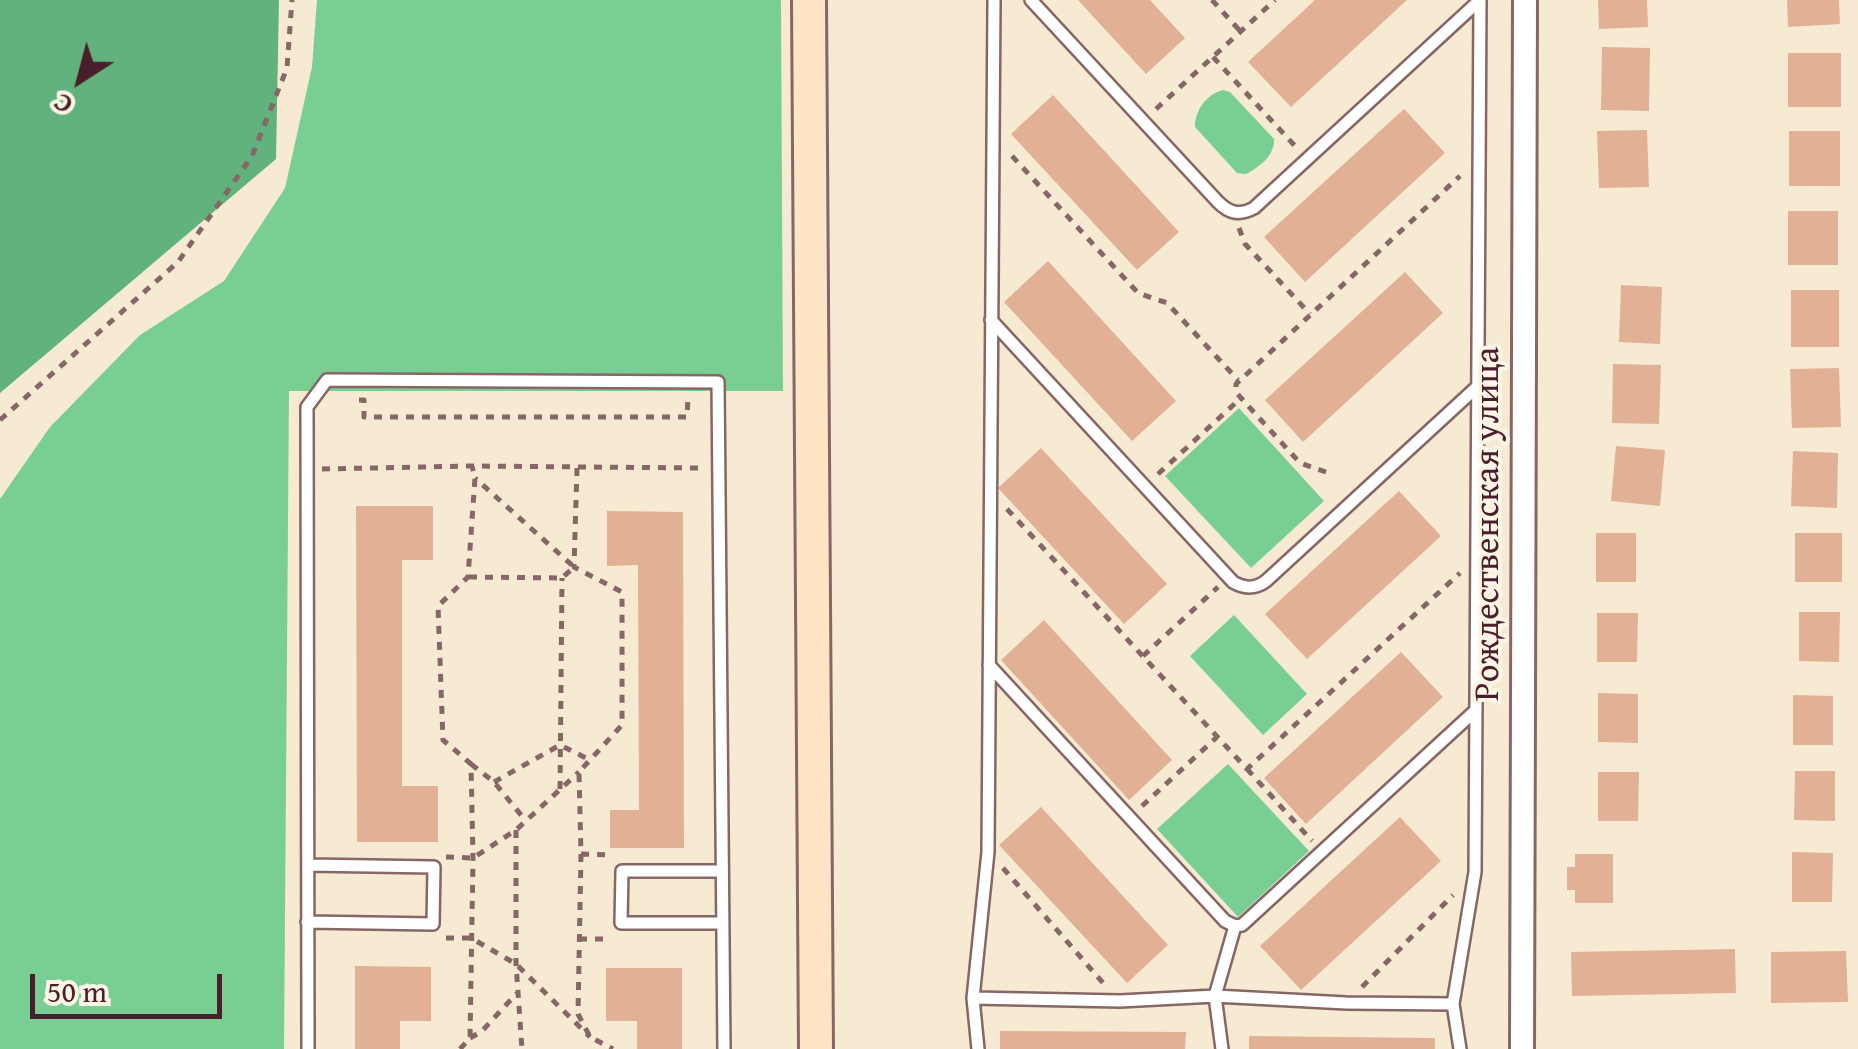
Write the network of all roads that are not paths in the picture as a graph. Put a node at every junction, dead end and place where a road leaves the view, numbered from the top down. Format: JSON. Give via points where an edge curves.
{"nodes":[{"id":1,"x":809,"y":0,"type":"edge"},
{"id":2,"x":994,"y":0,"type":"edge"},
{"id":3,"x":1031,"y":0,"type":"edge"},
{"id":4,"x":1480,"y":0,"type":"edge"},
{"id":5,"x":1526,"y":0,"type":"edge"},
{"id":6,"x":992,"y":320,"type":"junction"},
{"id":7,"x":1478,"y":386,"type":"junction"},
{"id":8,"x":989,"y":665,"type":"junction"},
{"id":9,"x":1476,"y":710,"type":"junction"},
{"id":10,"x":308,"y":866,"type":"junction"},
{"id":11,"x":722,"y":872,"type":"junction"},
{"id":12,"x":308,"y":922,"type":"junction"},
{"id":13,"x":722,"y":923,"type":"junction"},
{"id":14,"x":1235,"y":926,"type":"junction"},
{"id":15,"x":1215,"y":996,"type":"junction"},
{"id":16,"x":973,"y":998,"type":"junction"},
{"id":17,"x":1453,"y":1004,"type":"junction"},
{"id":18,"x":308,"y":1049,"type":"edge"},
{"id":19,"x":724,"y":1049,"type":"edge"},
{"id":20,"x":816,"y":1049,"type":"edge"},
{"id":21,"x":978,"y":1049,"type":"edge"},
{"id":22,"x":1222,"y":1049,"type":"edge"},
{"id":23,"x":1460,"y":1049,"type":"edge"},
{"id":24,"x":1522,"y":1049,"type":"edge"}],
"edges":[{"from":1,"to":20,"type":"street"},
{"from":2,"to":6,"type":"lane"},
{"from":3,"to":4,"type":"lane","via":[[1224,209],[1237,213],[1254,208]]},
{"from":4,"to":7,"type":"lane"},
{"from":5,"to":24,"type":"street","name":"Рождественская улица"},
{"from":6,"to":7,"type":"lane","via":[[1229,577],[1248,588],[1266,581]]},
{"from":6,"to":8,"type":"lane"},
{"from":7,"to":9,"type":"lane"},
{"from":8,"to":14,"type":"lane"},
{"from":8,"to":16,"type":"lane","via":[[988,852]]},
{"from":9,"to":14,"type":"lane"},
{"from":9,"to":17,"type":"lane","via":[[1475,872]]},
{"from":10,"to":11,"type":"lane","via":[[308,407],[327,380],[718,382]]},
{"from":10,"to":12,"type":"lane"},
{"from":10,"to":12,"type":"lane","via":[[434,867],[434,924]]},
{"from":11,"to":13,"type":"lane"},
{"from":11,"to":13,"type":"lane","via":[[622,871],[622,923]]},
{"from":12,"to":18,"type":"lane"},
{"from":13,"to":19,"type":"lane"},
{"from":14,"to":15,"type":"lane"},
{"from":15,"to":16,"type":"lane"},
{"from":15,"to":17,"type":"lane"},
{"from":15,"to":22,"type":"lane"},
{"from":16,"to":21,"type":"lane"},
{"from":17,"to":23,"type":"lane"}]}
